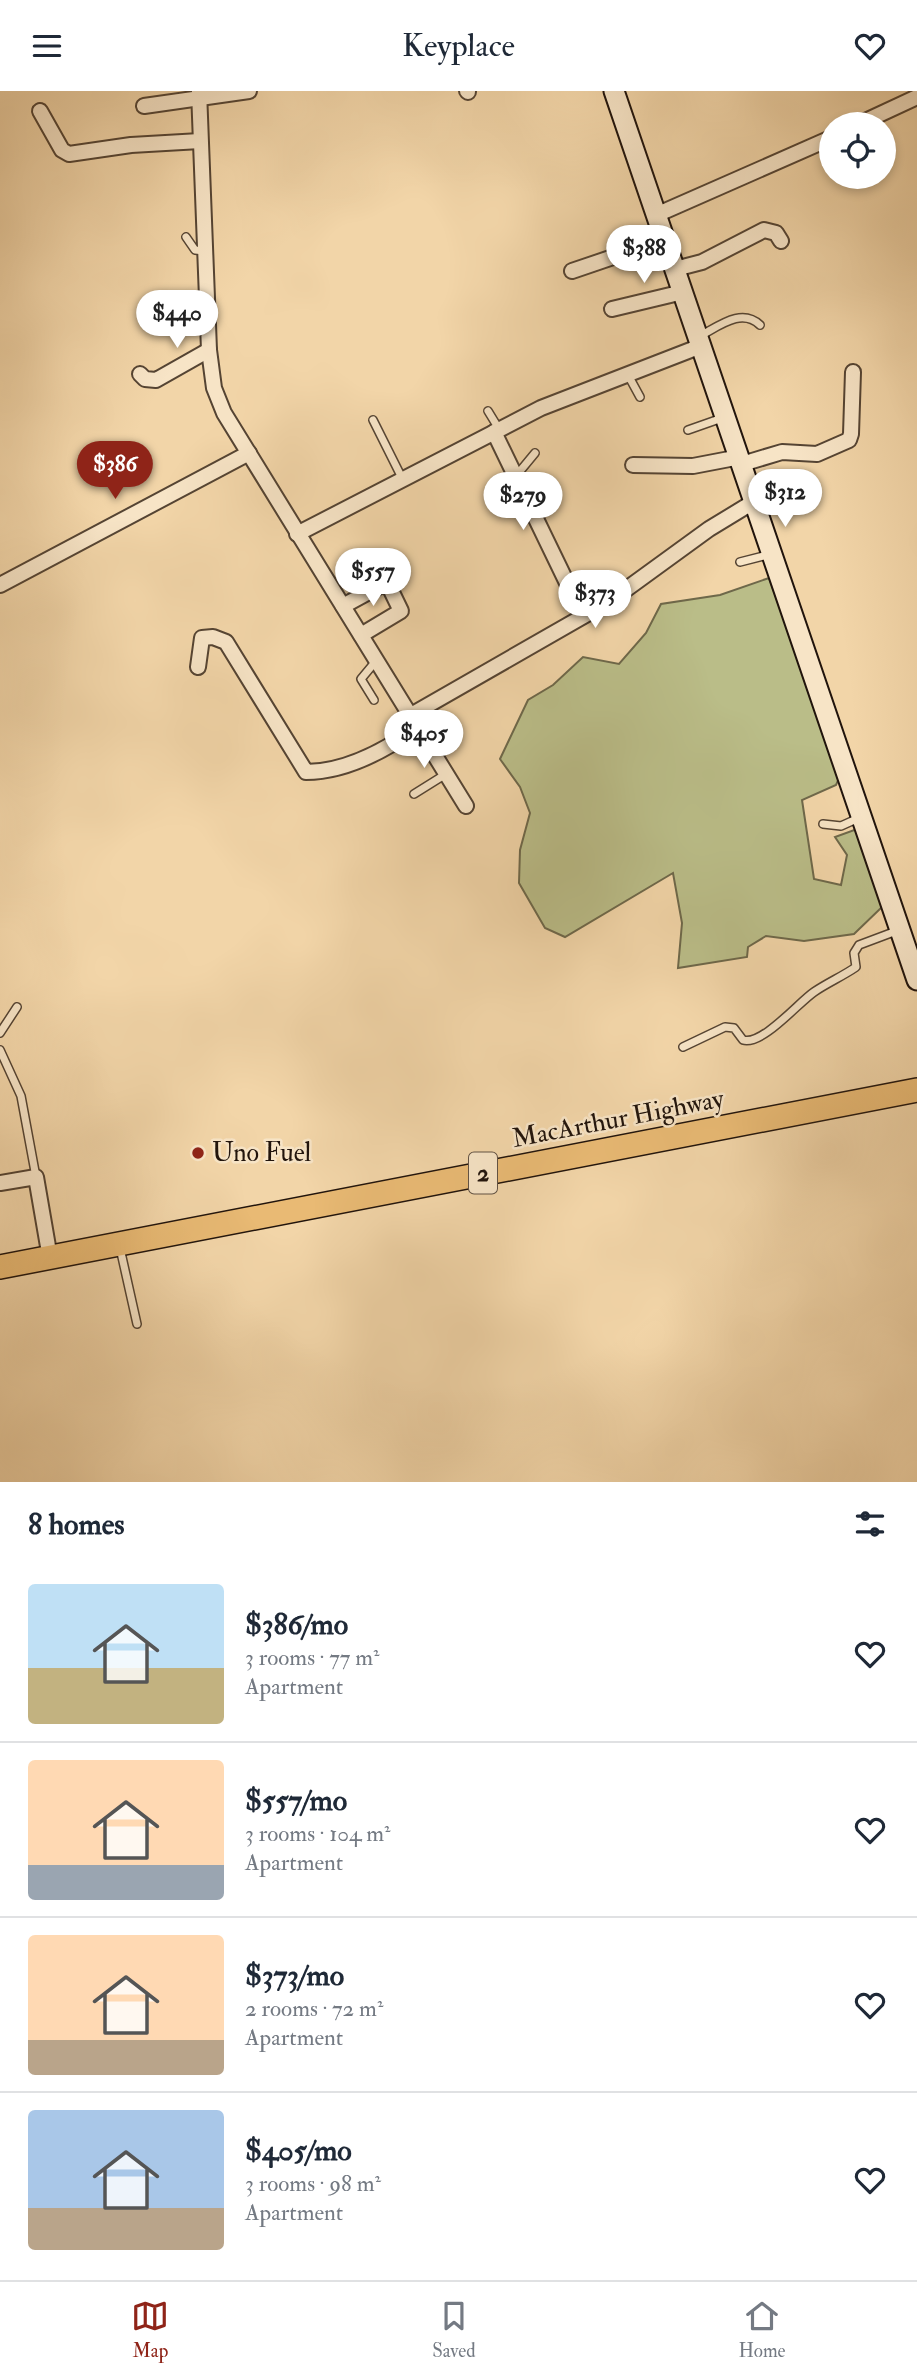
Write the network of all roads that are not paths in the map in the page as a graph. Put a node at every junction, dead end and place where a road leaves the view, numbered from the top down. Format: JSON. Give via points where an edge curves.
{"nodes":[{"id":1,"x":249,"y":91,"type":"edge"},
{"id":2,"x":614,"y":91,"type":"edge"},
{"id":3,"x":199,"y":95,"type":"edge"},
{"id":4,"x":917,"y":97,"type":"edge"},
{"id":5,"x":144,"y":106,"type":"dead end"},
{"id":6,"x":40,"y":111,"type":"dead end"},
{"id":7,"x":885,"y":112,"type":"edge"},
{"id":8,"x":200,"y":141,"type":"junction"},
{"id":9,"x":819,"y":143,"type":"edge"},
{"id":10,"x":656,"y":215,"type":"junction"},
{"id":11,"x":186,"y":237,"type":"dead end"},
{"id":12,"x":666,"y":239,"type":"junction"},
{"id":13,"x":781,"y":241,"type":"dead end"},
{"id":14,"x":205,"y":251,"type":"junction"},
{"id":15,"x":675,"y":269,"type":"junction"},
{"id":16,"x":572,"y":271,"type":"dead end"},
{"id":17,"x":683,"y":292,"type":"junction"},
{"id":18,"x":612,"y":309,"type":"dead end"},
{"id":19,"x":760,"y":325,"type":"dead end"},
{"id":20,"x":699,"y":342,"type":"junction"},
{"id":21,"x":209,"y":350,"type":"junction"},
{"id":22,"x":853,"y":372,"type":"dead end"},
{"id":23,"x":140,"y":374,"type":"dead end"},
{"id":24,"x":627,"y":374,"type":"junction"},
{"id":25,"x":640,"y":397,"type":"dead end"},
{"id":26,"x":488,"y":411,"type":"dead end"},
{"id":27,"x":726,"y":417,"type":"junction"},
{"id":28,"x":373,"y":419,"type":"dead end"},
{"id":29,"x":496,"y":430,"type":"junction"},
{"id":30,"x":688,"y":430,"type":"dead end"},
{"id":31,"x":249,"y":453,"type":"junction"},
{"id":32,"x":535,"y":453,"type":"dead end"},
{"id":33,"x":741,"y":461,"type":"junction"},
{"id":34,"x":633,"y":465,"type":"dead end"},
{"id":35,"x":515,"y":476,"type":"junction"},
{"id":36,"x":402,"y":478,"type":"junction"},
{"id":37,"x":755,"y":501,"type":"junction"},
{"id":38,"x":297,"y":534,"type":"junction"},
{"id":39,"x":772,"y":554,"type":"junction"},
{"id":40,"x":376,"y":562,"type":"dead end"},
{"id":41,"x":740,"y":562,"type":"dead end"},
{"id":42,"x":387,"y":582,"type":"junction"},
{"id":43,"x":0,"y":585,"type":"edge"},
{"id":44,"x":343,"y":606,"type":"junction"},
{"id":45,"x":583,"y":616,"type":"junction"},
{"id":46,"x":361,"y":635,"type":"junction"},
{"id":47,"x":376,"y":660,"type":"junction"},
{"id":48,"x":198,"y":667,"type":"dead end"},
{"id":49,"x":374,"y":700,"type":"dead end"},
{"id":50,"x":414,"y":721,"type":"junction"},
{"id":51,"x":447,"y":774,"type":"junction"},
{"id":52,"x":414,"y":794,"type":"dead end"},
{"id":53,"x":466,"y":806,"type":"dead end"},
{"id":54,"x":862,"y":817,"type":"junction"},
{"id":55,"x":823,"y":824,"type":"dead end"},
{"id":56,"x":899,"y":930,"type":"junction"},
{"id":57,"x":917,"y":981,"type":"edge"},
{"id":58,"x":17,"y":1007,"type":"dead end"},
{"id":59,"x":0,"y":1033,"type":"edge"},
{"id":60,"x":683,"y":1047,"type":"dead end"},
{"id":61,"x":0,"y":1050,"type":"edge"},
{"id":62,"x":917,"y":1090,"type":"edge"},
{"id":63,"x":36,"y":1177,"type":"junction"},
{"id":64,"x":0,"y":1183,"type":"edge"},
{"id":65,"x":119,"y":1244,"type":"junction"},
{"id":66,"x":50,"y":1258,"type":"junction"},
{"id":67,"x":0,"y":1267,"type":"edge"},
{"id":68,"x":137,"y":1324,"type":"dead end"}],
"edges":[{"from":1,"to":3,"type":"street"},
{"from":2,"to":10,"type":"main road"},
{"from":3,"to":5,"type":"street"},
{"from":3,"to":8,"type":"street"},
{"from":4,"to":7,"type":"street"},
{"from":6,"to":8,"type":"street","via":[[62,150],[69,154]]},
{"from":8,"to":14,"type":"street"},
{"from":9,"to":10,"type":"street"},
{"from":10,"to":12,"type":"main road"},
{"from":11,"to":14,"type":"lane","via":[[195,250]]},
{"from":12,"to":15,"type":"main road"},
{"from":12,"to":16,"type":"street"},
{"from":13,"to":15,"type":"street","via":[[771,230],[764,230],[702,262]]},
{"from":14,"to":21,"type":"street"},
{"from":15,"to":17,"type":"main road"},
{"from":17,"to":18,"type":"street"},
{"from":17,"to":20,"type":"main road"},
{"from":19,"to":20,"type":"lane","via":[[740,316]]},
{"from":20,"to":24,"type":"street"},
{"from":20,"to":27,"type":"main road"},
{"from":21,"to":23,"type":"street","via":[[156,380]]},
{"from":21,"to":31,"type":"street","via":[[214,388]]},
{"from":22,"to":33,"type":"street","via":[[849,440],[817,454],[782,452]]},
{"from":24,"to":25,"type":"lane"},
{"from":24,"to":29,"type":"street"},
{"from":26,"to":29,"type":"lane"},
{"from":27,"to":30,"type":"lane"},
{"from":27,"to":33,"type":"main road"},
{"from":28,"to":36,"type":"lane"},
{"from":29,"to":35,"type":"street"},
{"from":29,"to":36,"type":"street"},
{"from":31,"to":38,"type":"street"},
{"from":31,"to":43,"type":"street"},
{"from":32,"to":35,"type":"lane"},
{"from":33,"to":34,"type":"street"},
{"from":33,"to":37,"type":"main road"},
{"from":35,"to":45,"type":"street"},
{"from":36,"to":38,"type":"street"},
{"from":37,"to":39,"type":"main road"},
{"from":37,"to":45,"type":"street"},
{"from":38,"to":44,"type":"street"},
{"from":39,"to":41,"type":"lane"},
{"from":39,"to":54,"type":"main road"},
{"from":40,"to":42,"type":"street"},
{"from":42,"to":44,"type":"street"},
{"from":42,"to":46,"type":"street","via":[[401,611]]},
{"from":44,"to":46,"type":"street"},
{"from":45,"to":50,"type":"street"},
{"from":46,"to":47,"type":"street"},
{"from":47,"to":49,"type":"lane","via":[[361,679]]},
{"from":47,"to":50,"type":"street"},
{"from":48,"to":50,"type":"street","via":[[202,638],[226,642],[306,772],[332,769],[381,751]]},
{"from":50,"to":51,"type":"street"},
{"from":51,"to":52,"type":"lane"},
{"from":51,"to":53,"type":"street"},
{"from":54,"to":55,"type":"lane","via":[[841,825]]},
{"from":54,"to":56,"type":"main road"},
{"from":56,"to":57,"type":"main road"},
{"from":56,"to":60,"type":"lane","via":[[859,944],[854,953],[856,967],[814,992],[754,1040],[743,1040],[734,1028],[724,1027]]},
{"from":58,"to":59,"type":"lane"},
{"from":61,"to":63,"type":"lane","via":[[21,1096]]},
{"from":62,"to":65,"type":"highway","name":"MacArthur Highway","number":"2"},
{"from":63,"to":64,"type":"street"},
{"from":63,"to":66,"type":"street"},
{"from":65,"to":66,"type":"highway","name":"MacArthur Highway","number":"2"},
{"from":65,"to":68,"type":"lane"},
{"from":66,"to":67,"type":"highway","name":"MacArthur Highway","number":"2"}]}
